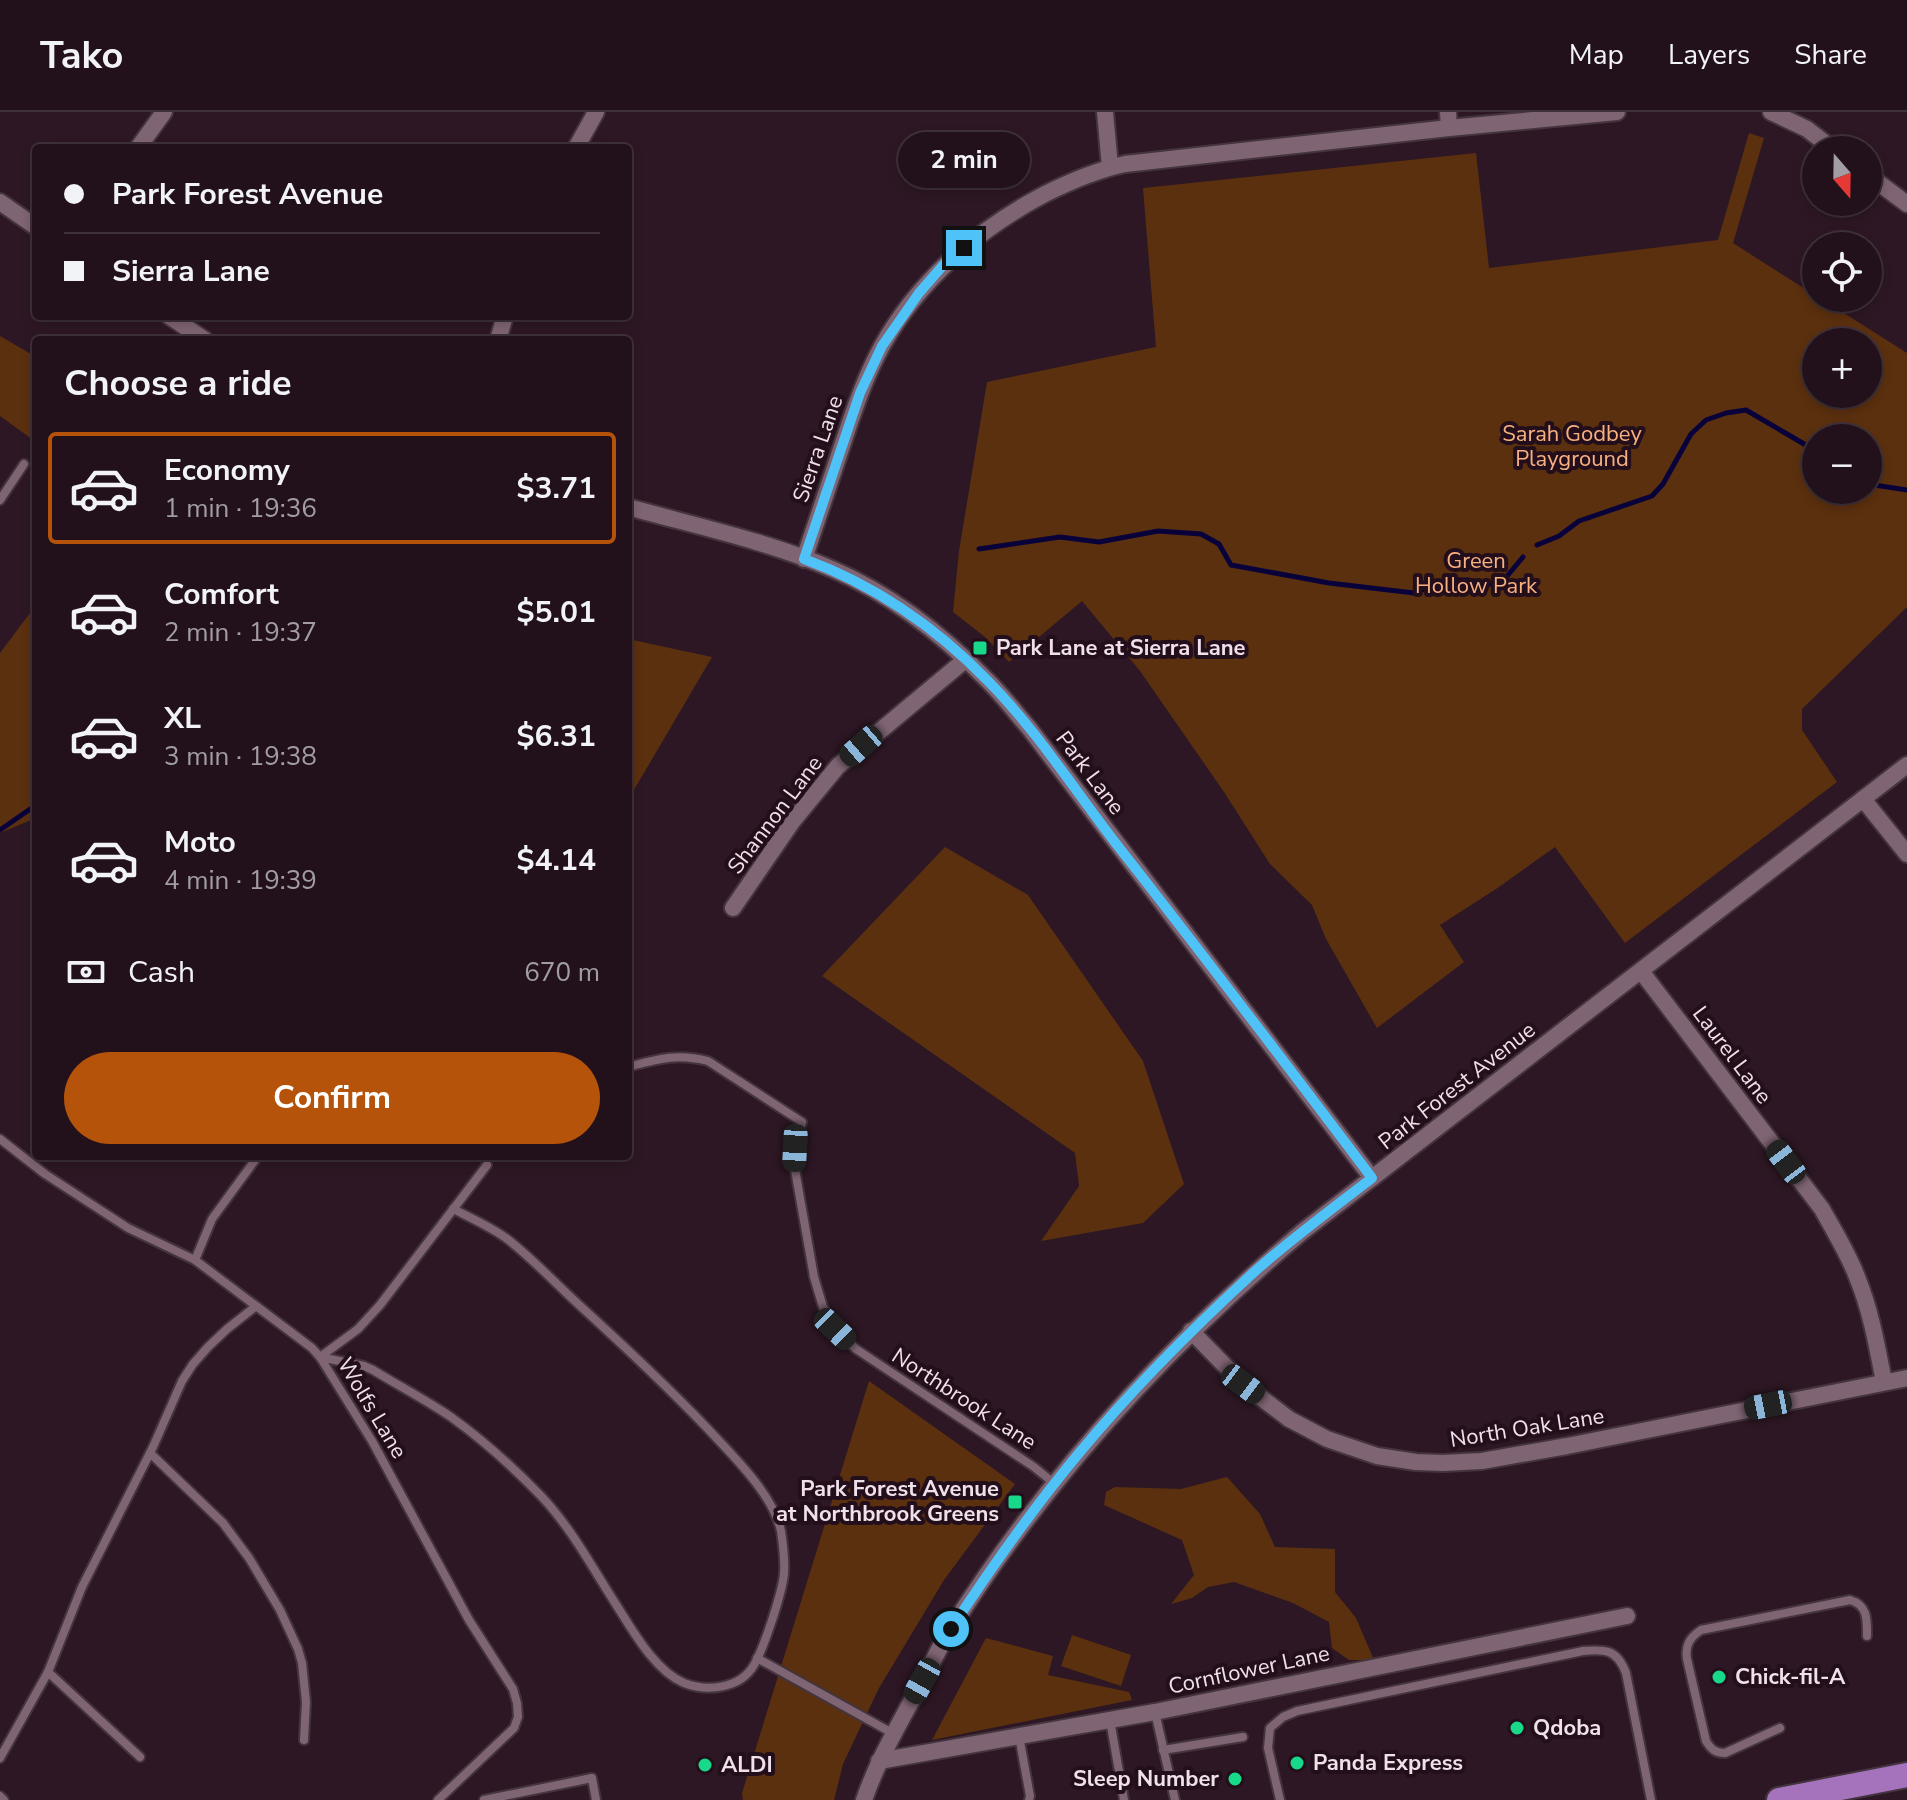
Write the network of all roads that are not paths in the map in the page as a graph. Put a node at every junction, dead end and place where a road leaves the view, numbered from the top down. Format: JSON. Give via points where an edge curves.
{"nodes":[{"id":1,"x":164,"y":112,"type":"edge"},
{"id":2,"x":596,"y":112,"type":"edge"},
{"id":3,"x":1105,"y":112,"type":"edge"},
{"id":4,"x":1617,"y":112,"type":"edge"},
{"id":5,"x":1771,"y":112,"type":"edge"},
{"id":6,"x":1448,"y":120,"type":"edge"},
{"id":7,"x":1816,"y":136,"type":"edge"},
{"id":8,"x":141,"y":144,"type":"edge"},
{"id":9,"x":578,"y":144,"type":"edge"},
{"id":10,"x":1110,"y":167,"type":"junction"},
{"id":11,"x":1882,"y":185,"type":"edge"},
{"id":12,"x":0,"y":202,"type":"edge"},
{"id":13,"x":1907,"y":204,"type":"edge"},
{"id":14,"x":32,"y":224,"type":"edge"},
{"id":15,"x":175,"y":320,"type":"edge"},
{"id":16,"x":199,"y":336,"type":"edge"},
{"id":17,"x":24,"y":464,"type":"dead end"},
{"id":18,"x":0,"y":500,"type":"edge"},
{"id":19,"x":632,"y":508,"type":"edge"},
{"id":20,"x":804,"y":559,"type":"junction"},
{"id":21,"x":965,"y":660,"type":"junction"},
{"id":22,"x":1907,"y":765,"type":"edge"},
{"id":23,"x":1863,"y":799,"type":"junction"},
{"id":24,"x":1907,"y":854,"type":"edge"},
{"id":25,"x":733,"y":908,"type":"dead end"},
{"id":26,"x":1641,"y":971,"type":"junction"},
{"id":27,"x":632,"y":1066,"type":"edge"},
{"id":28,"x":0,"y":1139,"type":"edge"},
{"id":29,"x":255,"y":1160,"type":"edge"},
{"id":30,"x":487,"y":1165,"type":"dead end"},
{"id":31,"x":1372,"y":1178,"type":"junction"},
{"id":32,"x":453,"y":1209,"type":"junction"},
{"id":33,"x":195,"y":1260,"type":"junction"},
{"id":34,"x":255,"y":1307,"type":"junction"},
{"id":35,"x":1191,"y":1331,"type":"junction"},
{"id":36,"x":320,"y":1357,"type":"junction"},
{"id":37,"x":1907,"y":1378,"type":"edge"},
{"id":38,"x":1884,"y":1382,"type":"junction"},
{"id":39,"x":150,"y":1453,"type":"junction"},
{"id":40,"x":1055,"y":1484,"type":"junction"},
{"id":41,"x":1627,"y":1616,"type":"dead end"},
{"id":42,"x":1867,"y":1636,"type":"dead end"},
{"id":43,"x":757,"y":1658,"type":"junction"},
{"id":44,"x":48,"y":1672,"type":"junction"},
{"id":45,"x":1155,"y":1712,"type":"junction"},
{"id":46,"x":1110,"y":1720,"type":"junction"},
{"id":47,"x":1780,"y":1728,"type":"dead end"},
{"id":48,"x":894,"y":1734,"type":"junction"},
{"id":49,"x":1019,"y":1736,"type":"junction"},
{"id":50,"x":1243,"y":1737,"type":"dead end"},
{"id":51,"x":304,"y":1740,"type":"dead end"},
{"id":52,"x":2,"y":1749,"type":"edge"},
{"id":53,"x":1163,"y":1750,"type":"junction"},
{"id":54,"x":140,"y":1757,"type":"dead end"},
{"id":55,"x":0,"y":1758,"type":"edge"},
{"id":56,"x":879,"y":1761,"type":"junction"},
{"id":57,"x":1907,"y":1775,"type":"edge"},
{"id":58,"x":438,"y":1800,"type":"edge"},
{"id":59,"x":484,"y":1800,"type":"edge"},
{"id":60,"x":596,"y":1800,"type":"edge"},
{"id":61,"x":864,"y":1800,"type":"edge"},
{"id":62,"x":1029,"y":1800,"type":"edge"},
{"id":63,"x":1124,"y":1800,"type":"edge"},
{"id":64,"x":1175,"y":1800,"type":"edge"},
{"id":65,"x":1280,"y":1800,"type":"edge"},
{"id":66,"x":1651,"y":1800,"type":"edge"},
{"id":67,"x":1779,"y":1800,"type":"edge"}],
"edges":[{"from":1,"to":8,"type":"street"},
{"from":2,"to":9,"type":"street"},
{"from":3,"to":10,"type":"street"},
{"from":4,"to":6,"type":"street","name":"Sierra Lane"},
{"from":5,"to":7,"type":"street"},
{"from":6,"to":10,"type":"street","name":"Sierra Lane"},
{"from":10,"to":20,"type":"street","name":"Sierra Lane","via":[[1019,208],[946,262],[919,293],[882,346],[860,393]]},
{"from":11,"to":13,"type":"street"},
{"from":12,"to":14,"type":"street"},
{"from":15,"to":16,"type":"street"},
{"from":17,"to":18,"type":"lane"},
{"from":19,"to":20,"type":"street","name":"Park Lane"},
{"from":20,"to":21,"type":"street","name":"Park Lane","via":[[875,591],[926,625]]},
{"from":21,"to":25,"type":"street","name":"Shannon Lane","via":[[838,766]]},
{"from":21,"to":31,"type":"street","name":"Park Lane","via":[[1029,728]]},
{"from":22,"to":23,"type":"street","name":"Park Forest Avenue"},
{"from":23,"to":24,"type":"street"},
{"from":23,"to":26,"type":"street","name":"Park Forest Avenue"},
{"from":26,"to":31,"type":"street","name":"Park Forest Avenue"},
{"from":26,"to":38,"type":"street","name":"Laurel Lane","via":[[1822,1209],[1857,1276]]},
{"from":27,"to":40,"type":"lane","name":"Northbrook Lane","via":[[669,1057],[708,1061],[802,1122],[794,1164],[814,1277],[835,1329],[856,1349]]},
{"from":28,"to":33,"type":"lane","name":"Wolfs Lane","via":[[128,1228]]},
{"from":29,"to":33,"type":"lane","via":[[212,1219]]},
{"from":30,"to":32,"type":"lane"},
{"from":31,"to":35,"type":"street","name":"Park Forest Avenue","via":[[1255,1271]]},
{"from":32,"to":36,"type":"lane","via":[[371,1316]]},
{"from":32,"to":43,"type":"lane","via":[[506,1239],[655,1374],[728,1450],[766,1499],[781,1531],[784,1574]]},
{"from":33,"to":34,"type":"lane","name":"Wolfs Lane"},
{"from":34,"to":36,"type":"lane","name":"Wolfs Lane"},
{"from":34,"to":39,"type":"lane","via":[[193,1364]]},
{"from":35,"to":38,"type":"street","name":"North Oak Lane","via":[[1243,1384],[1289,1419],[1377,1456],[1416,1462],[1482,1461]]},
{"from":35,"to":40,"type":"street","name":"Park Forest Avenue"},
{"from":36,"to":43,"type":"lane","via":[[373,1370],[449,1416],[517,1473],[563,1523],[656,1661],[680,1681],[710,1688],[733,1684]]},
{"from":36,"to":58,"type":"lane","name":"Wolfs Lane","via":[[517,1703],[514,1728]]},
{"from":37,"to":38,"type":"street","name":"North Oak Lane"},
{"from":39,"to":44,"type":"lane","via":[[82,1587]]},
{"from":39,"to":51,"type":"lane","via":[[223,1523],[280,1610],[302,1663]]},
{"from":40,"to":48,"type":"street","name":"Park Forest Avenue","via":[[951,1629]]},
{"from":41,"to":45,"type":"street","name":"Cornflower Lane"},
{"from":42,"to":47,"type":"lane","via":[[1867,1615],[1850,1600],[1693,1635],[1687,1659],[1711,1749],[1732,1750]]},
{"from":43,"to":48,"type":"lane"},
{"from":44,"to":52,"type":"lane"},
{"from":44,"to":54,"type":"lane"},
{"from":45,"to":46,"type":"street","name":"Cornflower Lane"},
{"from":45,"to":53,"type":"lane"},
{"from":46,"to":49,"type":"street","name":"Cornflower Lane"},
{"from":46,"to":63,"type":"lane"},
{"from":48,"to":56,"type":"street","name":"Park Forest Avenue"},
{"from":49,"to":56,"type":"street","name":"Cornflower Lane"},
{"from":49,"to":62,"type":"lane"},
{"from":50,"to":53,"type":"lane"},
{"from":52,"to":55,"type":"lane"},
{"from":53,"to":64,"type":"lane"},
{"from":56,"to":61,"type":"street","name":"Park Forest Avenue"},
{"from":57,"to":67,"type":"main road"},
{"from":59,"to":60,"type":"lane","via":[[592,1778]]},
{"from":65,"to":66,"type":"lane","via":[[1268,1748],[1270,1728],[1283,1717],[1599,1649],[1613,1653],[1626,1673]]}]}
